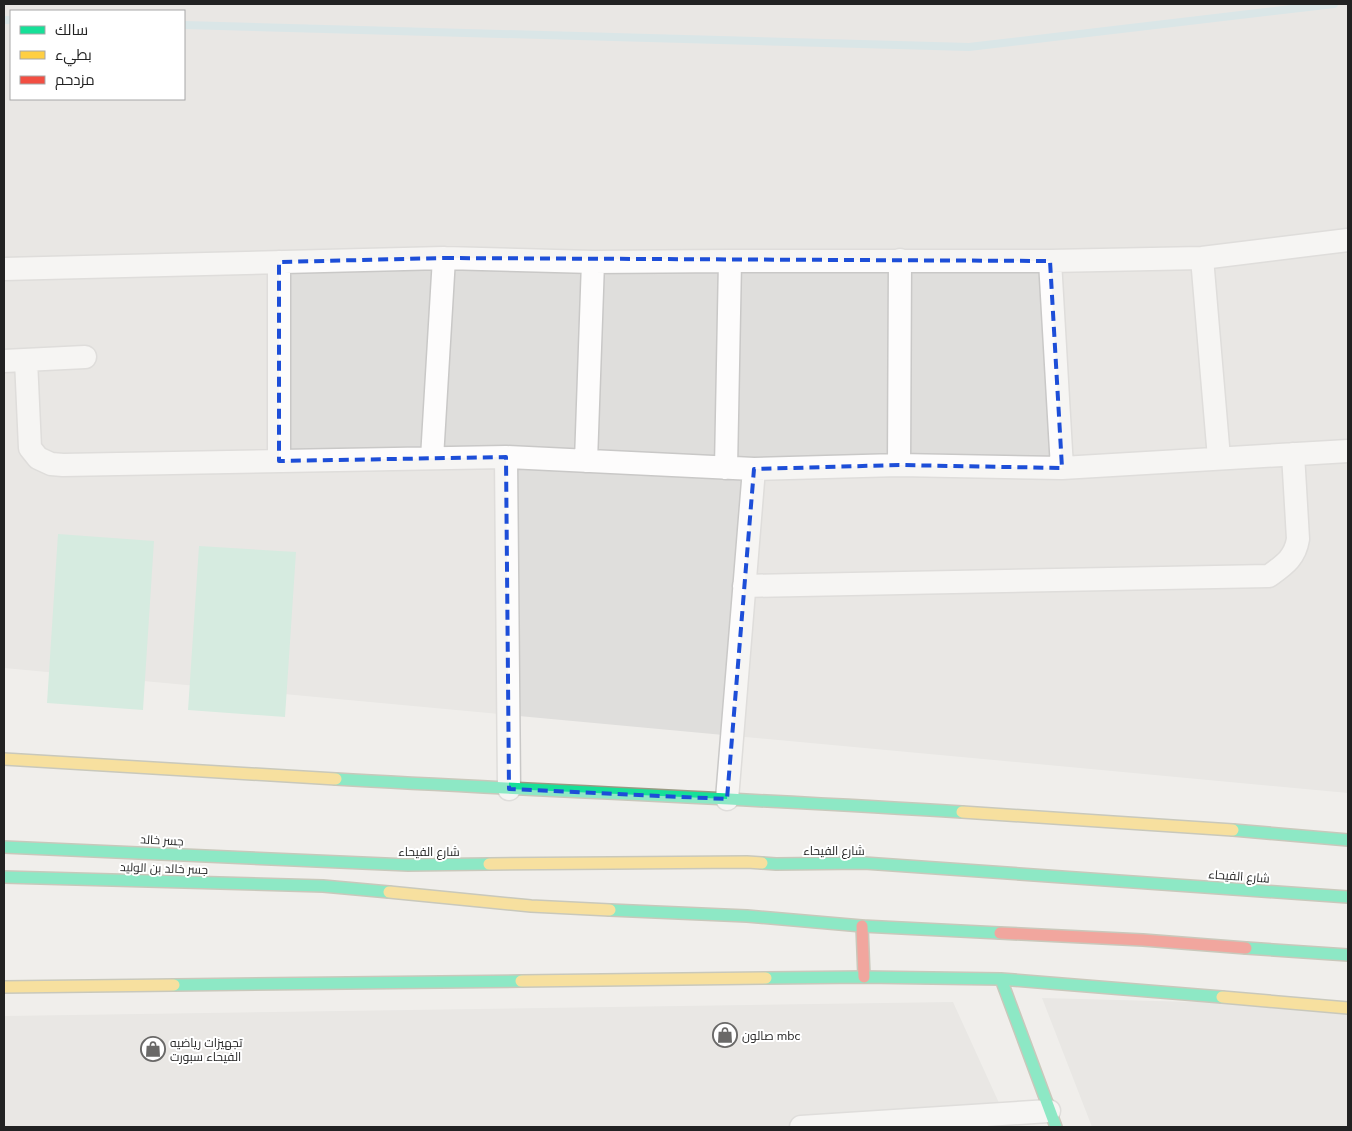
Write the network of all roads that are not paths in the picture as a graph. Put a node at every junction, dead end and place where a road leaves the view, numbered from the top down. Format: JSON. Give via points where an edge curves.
{"nodes":[{"id":1,"x":1348,"y":240,"type":"edge"},
{"id":2,"x":444,"y":258,"type":"junction"},
{"id":3,"x":1202,"y":258,"type":"junction"},
{"id":4,"x":730,"y":260,"type":"junction"},
{"id":5,"x":900,"y":260,"type":"junction"},
{"id":6,"x":1050,"y":261,"type":"junction"},
{"id":7,"x":279,"y":262,"type":"junction"},
{"id":8,"x":593,"y":262,"type":"junction"},
{"id":9,"x":4,"y":269,"type":"edge"},
{"id":10,"x":85,"y":357,"type":"dead end"},
{"id":11,"x":26,"y":360,"type":"junction"},
{"id":12,"x":4,"y":361,"type":"edge"},
{"id":13,"x":1348,"y":451,"type":"edge"},
{"id":14,"x":1293,"y":454,"type":"junction"},
{"id":15,"x":506,"y":457,"type":"junction"},
{"id":16,"x":432,"y":458,"type":"junction"},
{"id":17,"x":1219,"y":458,"type":"junction"},
{"id":18,"x":279,"y":461,"type":"junction"},
{"id":19,"x":586,"y":461,"type":"junction"},
{"id":20,"x":899,"y":465,"type":"junction"},
{"id":21,"x":726,"y":468,"type":"junction"},
{"id":22,"x":1062,"y":468,"type":"junction"},
{"id":23,"x":754,"y":469,"type":"junction"},
{"id":24,"x":744,"y":586,"type":"junction"},
{"id":25,"x":4,"y":760,"type":"edge"},
{"id":26,"x":509,"y":789,"type":"junction"},
{"id":27,"x":727,"y":799,"type":"junction"},
{"id":28,"x":1348,"y":840,"type":"edge"},
{"id":29,"x":4,"y":847,"type":"edge"},
{"id":30,"x":318,"y":862,"type":"joint"},
{"id":31,"x":4,"y":877,"type":"edge"},
{"id":32,"x":1348,"y":897,"type":"edge"},
{"id":33,"x":862,"y":926,"type":"junction"},
{"id":34,"x":1348,"y":955,"type":"edge"},
{"id":35,"x":864,"y":977,"type":"junction"},
{"id":36,"x":1001,"y":979,"type":"junction"},
{"id":37,"x":4,"y":987,"type":"edge"},
{"id":38,"x":1348,"y":1008,"type":"edge"},
{"id":39,"x":1052,"y":1119,"type":"edge"},
{"id":40,"x":802,"y":1127,"type":"edge"}],
"edges":[{"from":1,"to":3,"type":"street"},
{"from":2,"to":7,"type":"street"},
{"from":2,"to":8,"type":"street"},
{"from":2,"to":16,"type":"street"},
{"from":3,"to":6,"type":"street"},
{"from":3,"to":17,"type":"street"},
{"from":4,"to":5,"type":"street"},
{"from":4,"to":8,"type":"street"},
{"from":4,"to":21,"type":"street"},
{"from":5,"to":6,"type":"street"},
{"from":5,"to":20,"type":"street"},
{"from":6,"to":22,"type":"street"},
{"from":7,"to":9,"type":"street"},
{"from":7,"to":18,"type":"street"},
{"from":8,"to":19,"type":"street"},
{"from":10,"to":11,"type":"street"},
{"from":11,"to":12,"type":"street"},
{"from":11,"to":18,"type":"street","via":[[30,448],[38,458],[51,464]]},
{"from":13,"to":14,"type":"street"},
{"from":14,"to":17,"type":"street"},
{"from":14,"to":24,"type":"street","via":[[1297,547],[1286,564],[1269,576]]},
{"from":15,"to":16,"type":"street"},
{"from":15,"to":19,"type":"street"},
{"from":15,"to":26,"type":"street"},
{"from":16,"to":18,"type":"street"},
{"from":17,"to":22,"type":"street"},
{"from":19,"to":21,"type":"street"},
{"from":20,"to":22,"type":"street"},
{"from":20,"to":23,"type":"street"},
{"from":21,"to":23,"type":"street"},
{"from":23,"to":24,"type":"street"},
{"from":24,"to":27,"type":"street"},
{"from":25,"to":26,"type":"main road"},
{"from":26,"to":27,"type":"main road"},
{"from":27,"to":28,"type":"main road","via":[[1126,822]]},
{"from":29,"to":30,"type":"main road","name":"جسر خالد"},
{"from":30,"to":32,"type":"main road","name":"شارع الفيحاء","via":[[408,865],[864,863]]},
{"from":31,"to":33,"type":"main road","name":"جسر خالد بن الوليد","via":[[323,886],[531,906],[748,916]]},
{"from":33,"to":34,"type":"main road","via":[[1143,940]]},
{"from":33,"to":35,"type":"main road"},
{"from":35,"to":36,"type":"main road"},
{"from":35,"to":37,"type":"main road"},
{"from":36,"to":38,"type":"main road"},
{"from":36,"to":39,"type":"main road"},
{"from":39,"to":40,"type":"street"}]}
